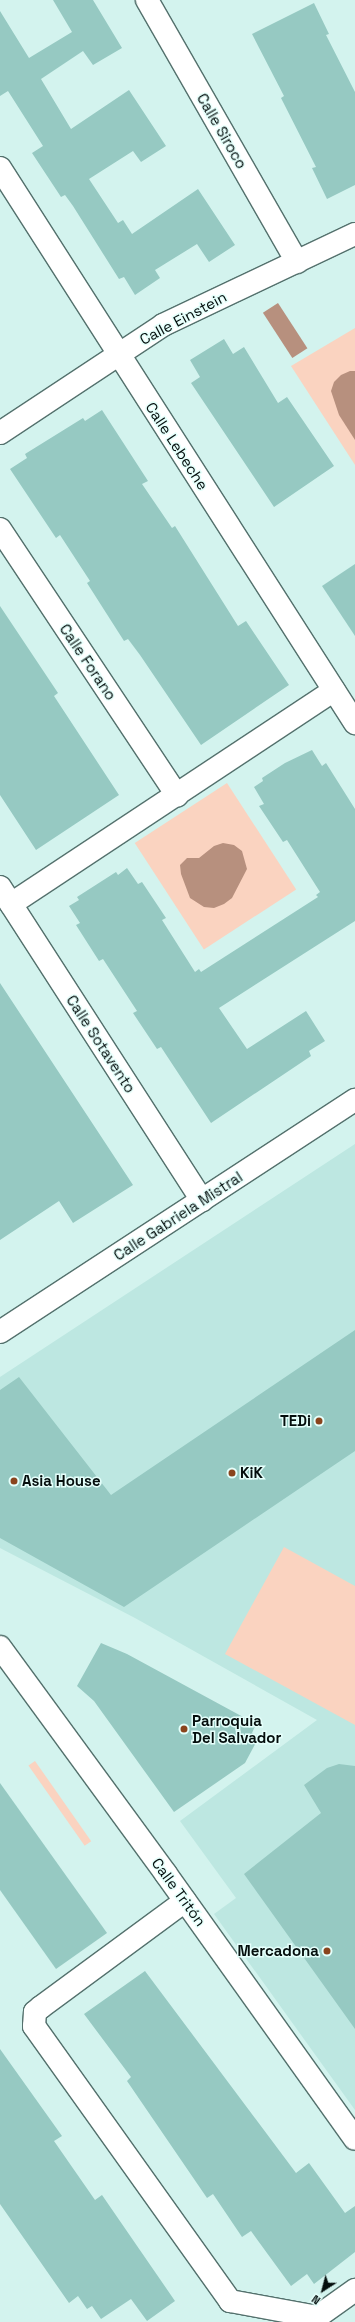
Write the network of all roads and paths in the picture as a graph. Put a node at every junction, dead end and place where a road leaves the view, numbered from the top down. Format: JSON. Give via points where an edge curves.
{"nodes":[{"id":1,"x":147,"y":0,"type":"edge"},
{"id":2,"x":0,"y":168,"type":"edge"},
{"id":3,"x":355,"y":234,"type":"edge"},
{"id":4,"x":297,"y":262,"type":"junction"},
{"id":5,"x":118,"y":354,"type":"junction"},
{"id":6,"x":0,"y":433,"type":"edge"},
{"id":7,"x":0,"y":529,"type":"edge"},
{"id":8,"x":334,"y":690,"type":"junction"},
{"id":9,"x":355,"y":723,"type":"edge"},
{"id":10,"x":177,"y":795,"type":"junction"},
{"id":11,"x":6,"y":896,"type":"edge"},
{"id":12,"x":355,"y":1100,"type":"edge"},
{"id":13,"x":202,"y":1200,"type":"junction"},
{"id":14,"x":0,"y":1332,"type":"edge"},
{"id":15,"x":0,"y":1647,"type":"edge"},
{"id":16,"x":185,"y":1901,"type":"junction"},
{"id":17,"x":355,"y":2139,"type":"edge"},
{"id":18,"x":355,"y":2290,"type":"edge"}],
"edges":[{"from":1,"to":4,"type":"street","name":"Calle Siroco"},
{"from":2,"to":5,"type":"street","name":"Calle Lebeche"},
{"from":3,"to":4,"type":"street","name":"Calle Einstein"},
{"from":4,"to":5,"type":"street","name":"Calle Einstein","via":[[163,325]]},
{"from":5,"to":6,"type":"street","name":"Calle Einstein"},
{"from":5,"to":8,"type":"street","name":"Calle Lebeche"},
{"from":7,"to":10,"type":"street","name":"Calle Forano"},
{"from":8,"to":9,"type":"street","name":"Calle Lebeche"},
{"from":8,"to":10,"type":"street"},
{"from":10,"to":11,"type":"street"},
{"from":11,"to":13,"type":"street","name":"Calle Sotavento"},
{"from":12,"to":13,"type":"street","name":"Calle Gabriela Mistral"},
{"from":13,"to":14,"type":"street","name":"Calle Gabriela Mistral"},
{"from":15,"to":16,"type":"street","name":"Calle Tritón"},
{"from":16,"to":17,"type":"street","name":"Calle Tritón"},
{"from":16,"to":18,"type":"street","via":[[41,2006],[35,2012],[34,2026],[230,2301],[318,2317]]}]}
